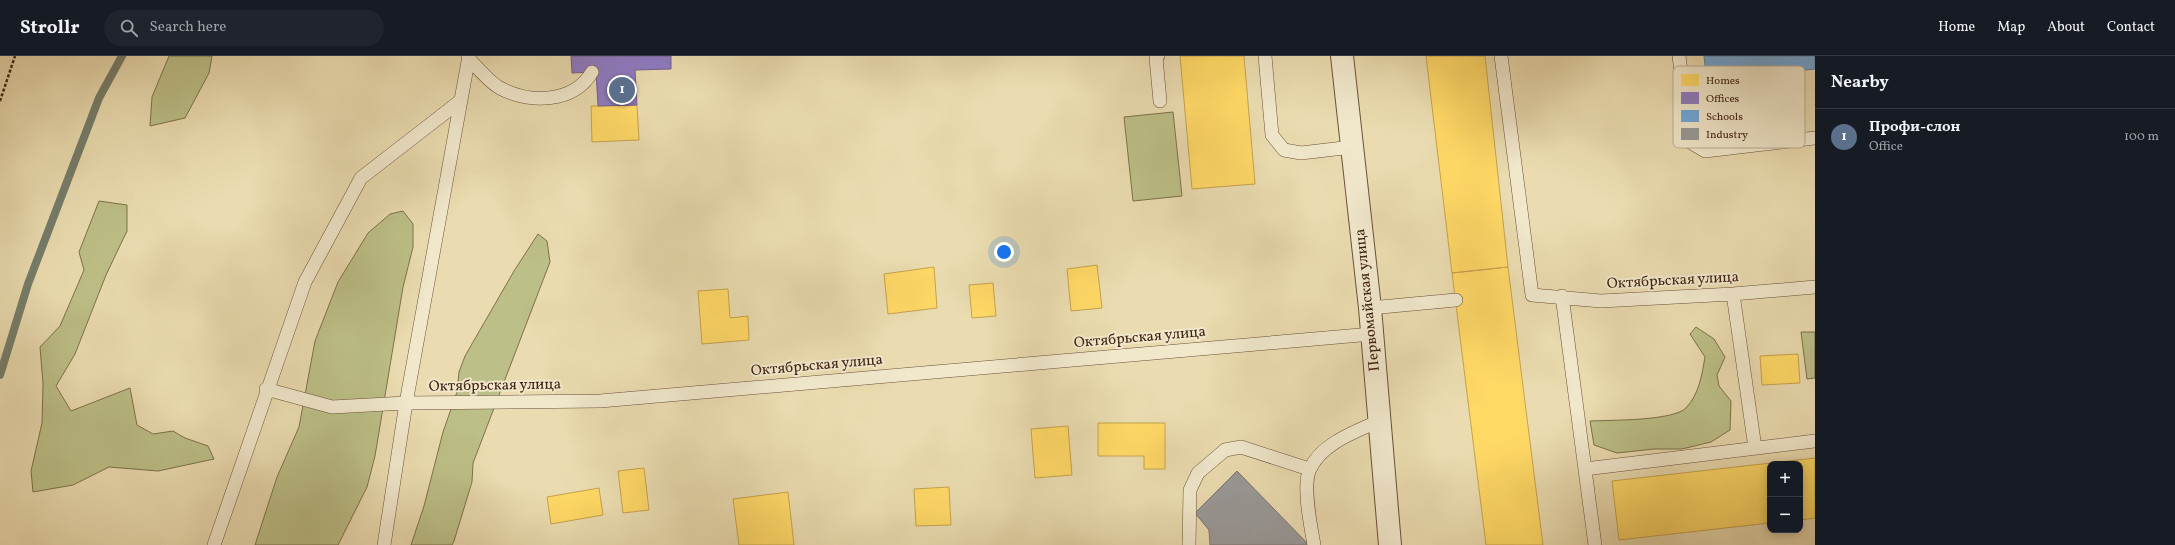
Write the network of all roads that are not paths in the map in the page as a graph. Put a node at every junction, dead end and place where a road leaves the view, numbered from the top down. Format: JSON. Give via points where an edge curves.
{"nodes":[{"id":1,"x":1158,"y":56,"type":"edge"},
{"id":2,"x":1265,"y":56,"type":"edge"},
{"id":3,"x":1342,"y":56,"type":"edge"},
{"id":4,"x":1501,"y":56,"type":"edge"},
{"id":5,"x":1679,"y":56,"type":"edge"},
{"id":6,"x":469,"y":57,"type":"edge"},
{"id":7,"x":1680,"y":66,"type":"edge"},
{"id":8,"x":592,"y":72,"type":"dead end"},
{"id":9,"x":1160,"y":101,"type":"dead end"},
{"id":10,"x":459,"y":102,"type":"junction"},
{"id":11,"x":1815,"y":138,"type":"edge"},
{"id":12,"x":1805,"y":139,"type":"edge"},
{"id":13,"x":1352,"y":147,"type":"junction"},
{"id":14,"x":1700,"y":148,"type":"edge"},
{"id":15,"x":1730,"y":148,"type":"edge"},
{"id":16,"x":1815,"y":287,"type":"edge"},
{"id":17,"x":1733,"y":294,"type":"junction"},
{"id":18,"x":1562,"y":296,"type":"junction"},
{"id":19,"x":1456,"y":300,"type":"dead end"},
{"id":20,"x":1370,"y":308,"type":"junction"},
{"id":21,"x":1372,"y":334,"type":"junction"},
{"id":22,"x":266,"y":389,"type":"junction"},
{"id":23,"x":406,"y":403,"type":"junction"},
{"id":24,"x":1379,"y":421,"type":"junction"},
{"id":25,"x":1815,"y":441,"type":"edge"},
{"id":26,"x":1755,"y":448,"type":"junction"},
{"id":27,"x":1309,"y":469,"type":"junction"},
{"id":28,"x":1585,"y":469,"type":"junction"},
{"id":29,"x":214,"y":545,"type":"edge"},
{"id":30,"x":384,"y":545,"type":"edge"},
{"id":31,"x":1188,"y":545,"type":"edge"},
{"id":32,"x":1314,"y":545,"type":"edge"},
{"id":33,"x":1390,"y":545,"type":"edge"},
{"id":34,"x":1595,"y":545,"type":"edge"}],
"edges":[{"from":1,"to":9,"type":"lane","via":[[1156,58]]},
{"from":2,"to":13,"type":"lane","via":[[1272,135],[1284,150],[1302,153]]},
{"from":3,"to":13,"type":"street","name":"Первомайская улица"},
{"from":4,"to":18,"type":"lane","name":"Октябрьская улица","via":[[1532,295]]},
{"from":5,"to":7,"type":"lane"},
{"from":6,"to":8,"type":"lane","via":[[500,88],[527,97],[558,97],[576,90],[587,81]]},
{"from":6,"to":10,"type":"lane"},
{"from":10,"to":22,"type":"lane","via":[[361,178],[305,282]]},
{"from":10,"to":23,"type":"lane"},
{"from":11,"to":12,"type":"lane"},
{"from":13,"to":20,"type":"street","name":"Первомайская улица"},
{"from":14,"to":15,"type":"lane","via":[[1705,151]]},
{"from":16,"to":17,"type":"lane","name":"Октябрьская улица"},
{"from":17,"to":18,"type":"lane","name":"Октябрьская улица","via":[[1601,301]]},
{"from":17,"to":26,"type":"lane"},
{"from":18,"to":28,"type":"lane"},
{"from":19,"to":20,"type":"lane"},
{"from":20,"to":21,"type":"street","name":"Первомайская улица"},
{"from":21,"to":23,"type":"lane","name":"Октябрьская улица","via":[[600,401]]},
{"from":21,"to":24,"type":"street","name":"Первомайская улица"},
{"from":22,"to":23,"type":"lane","name":"Октябрьская улица","via":[[332,407]]},
{"from":22,"to":29,"type":"lane"},
{"from":23,"to":30,"type":"lane"},
{"from":24,"to":27,"type":"lane","via":[[1324,450]]},
{"from":24,"to":33,"type":"street","name":"Первомайская улица"},
{"from":25,"to":26,"type":"lane"},
{"from":26,"to":28,"type":"lane"},
{"from":27,"to":31,"type":"lane","via":[[1241,447],[1225,450],[1198,473],[1190,490]]},
{"from":27,"to":32,"type":"lane","via":[[1307,486]]},
{"from":28,"to":34,"type":"lane"}]}
